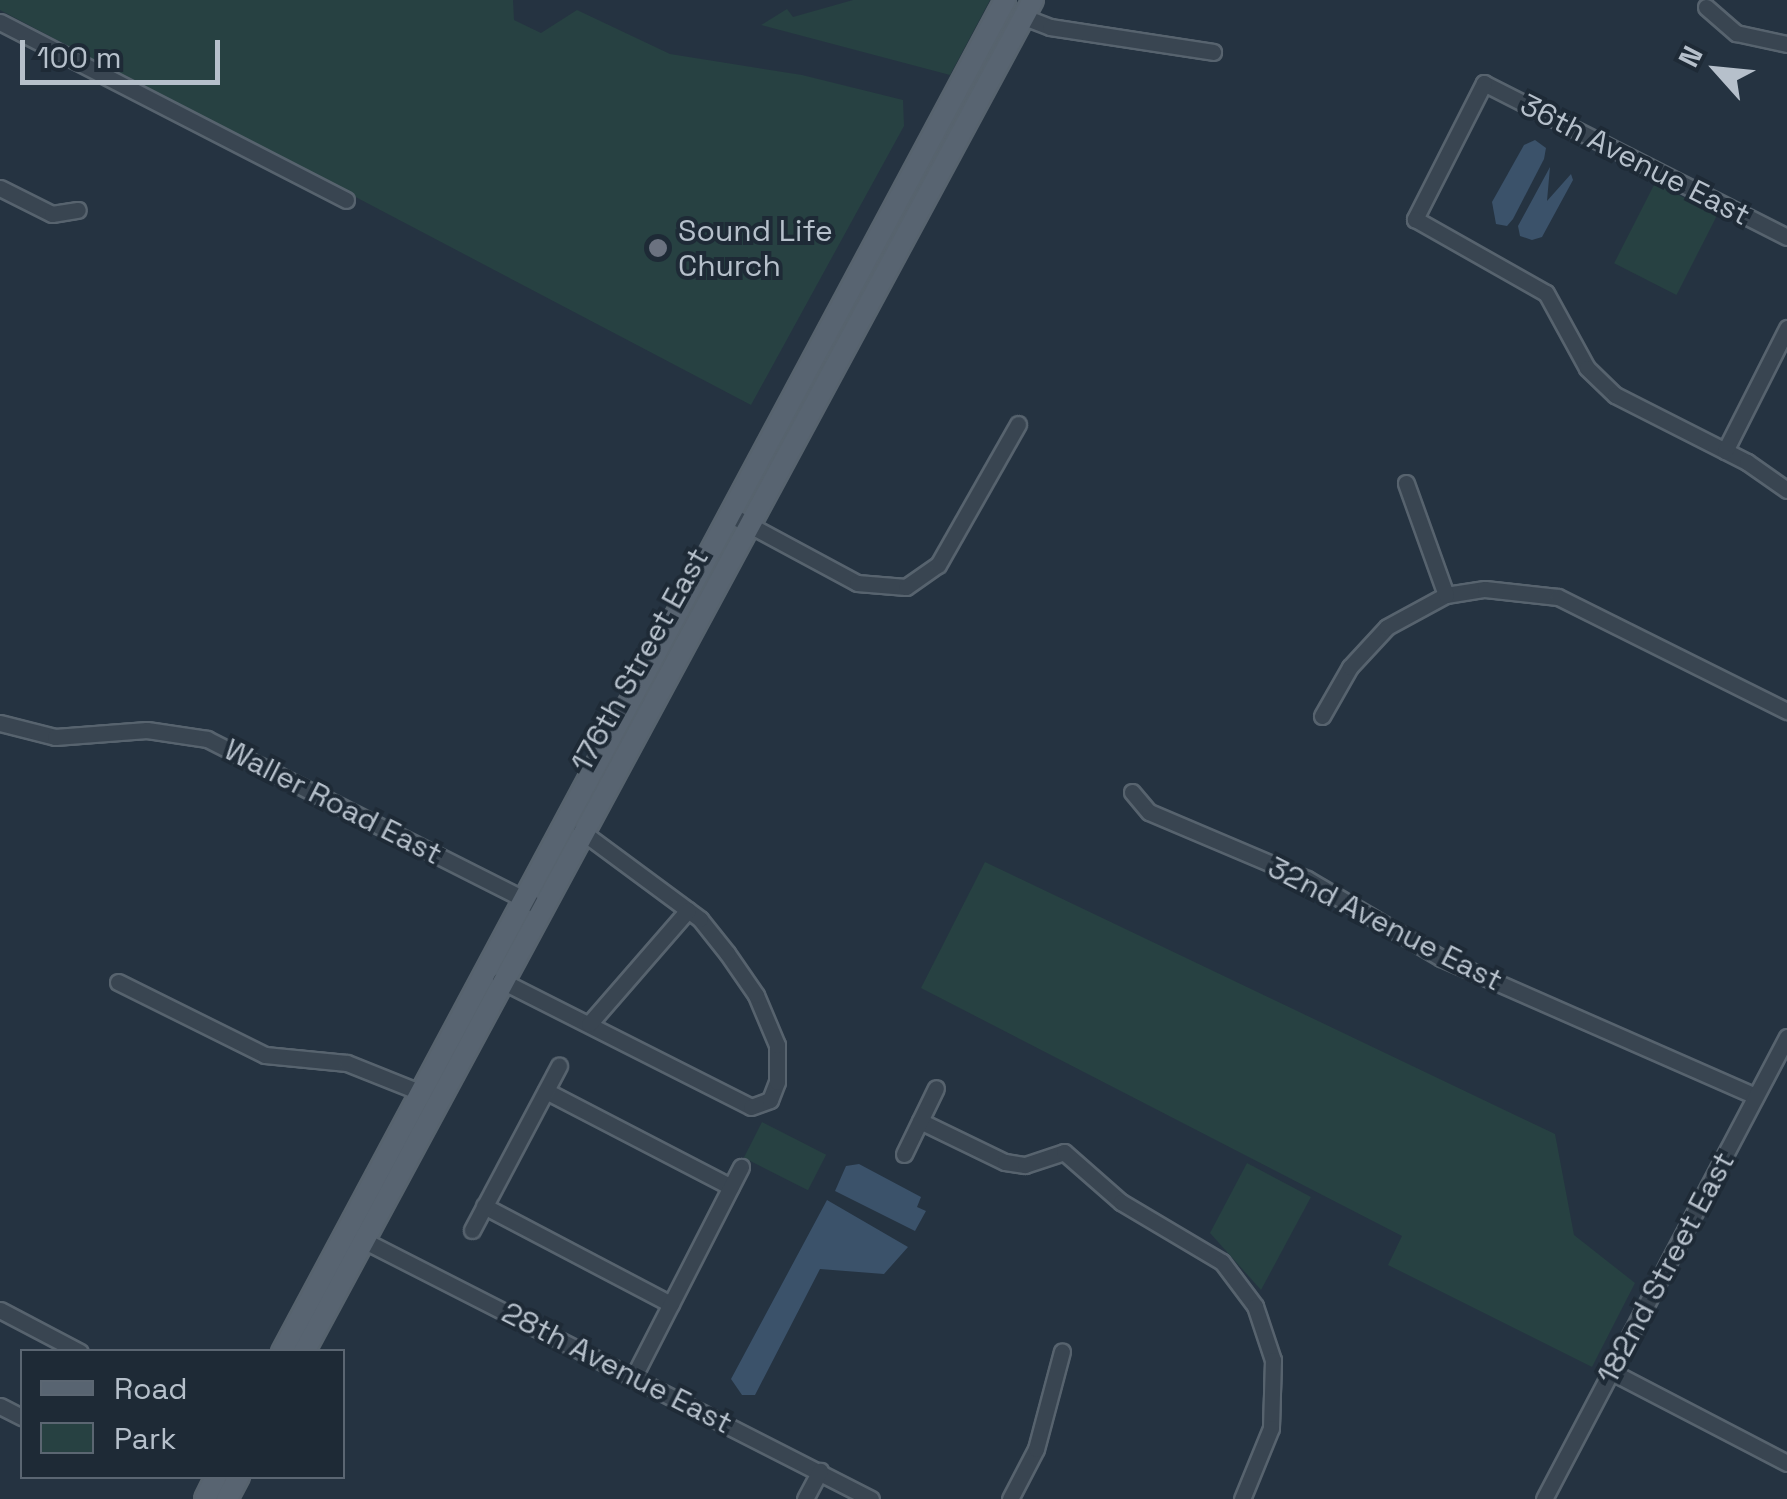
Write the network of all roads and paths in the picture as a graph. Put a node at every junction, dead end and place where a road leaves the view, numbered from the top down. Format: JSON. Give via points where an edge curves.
{"nodes":[{"id":1,"x":1005,"y":0,"type":"edge"},
{"id":2,"x":1706,"y":7,"type":"dead end"},
{"id":3,"x":1028,"y":9,"type":"edge"},
{"id":4,"x":2,"y":27,"type":"edge"},
{"id":5,"x":1787,"y":44,"type":"edge"},
{"id":6,"x":1213,"y":52,"type":"dead end"},
{"id":7,"x":0,"y":188,"type":"edge"},
{"id":8,"x":346,"y":200,"type":"dead end"},
{"id":9,"x":78,"y":210,"type":"dead end"},
{"id":10,"x":1787,"y":237,"type":"edge"},
{"id":11,"x":1787,"y":328,"type":"edge"},
{"id":12,"x":1018,"y":424,"type":"dead end"},
{"id":13,"x":1724,"y":451,"type":"junction"},
{"id":14,"x":1406,"y":483,"type":"dead end"},
{"id":15,"x":1787,"y":490,"type":"edge"},
{"id":16,"x":738,"y":519,"type":"junction"},
{"id":17,"x":1446,"y":595,"type":"junction"},
{"id":18,"x":1787,"y":711,"type":"edge"},
{"id":19,"x":1322,"y":716,"type":"dead end"},
{"id":20,"x":0,"y":723,"type":"edge"},
{"id":21,"x":1132,"y":792,"type":"dead end"},
{"id":22,"x":581,"y":831,"type":"junction"},
{"id":23,"x":520,"y":897,"type":"junction"},
{"id":24,"x":540,"y":907,"type":"junction"},
{"id":25,"x":688,"y":910,"type":"junction"},
{"id":26,"x":500,"y":980,"type":"junction"},
{"id":27,"x":118,"y":982,"type":"dead end"},
{"id":28,"x":589,"y":1024,"type":"junction"},
{"id":29,"x":1787,"y":1037,"type":"edge"},
{"id":30,"x":559,"y":1066,"type":"dead end"},
{"id":31,"x":936,"y":1088,"type":"dead end"},
{"id":32,"x":546,"y":1091,"type":"junction"},
{"id":33,"x":417,"y":1092,"type":"junction"},
{"id":34,"x":1755,"y":1096,"type":"junction"},
{"id":35,"x":920,"y":1121,"type":"junction"},
{"id":36,"x":387,"y":1150,"type":"junction"},
{"id":37,"x":904,"y":1154,"type":"dead end"},
{"id":38,"x":741,"y":1168,"type":"dead end"},
{"id":39,"x":731,"y":1187,"type":"junction"},
{"id":40,"x":484,"y":1206,"type":"junction"},
{"id":41,"x":472,"y":1230,"type":"dead end"},
{"id":42,"x":363,"y":1240,"type":"junction"},
{"id":43,"x":671,"y":1304,"type":"junction"},
{"id":44,"x":0,"y":1310,"type":"edge"},
{"id":45,"x":74,"y":1349,"type":"edge"},
{"id":46,"x":284,"y":1349,"type":"edge"},
{"id":47,"x":306,"y":1349,"type":"edge"},
{"id":48,"x":1062,"y":1351,"type":"dead end"},
{"id":49,"x":1612,"y":1372,"type":"junction"},
{"id":50,"x":634,"y":1376,"type":"junction"},
{"id":51,"x":1787,"y":1462,"type":"edge"},
{"id":52,"x":820,"y":1472,"type":"junction"},
{"id":53,"x":805,"y":1499,"type":"edge"},
{"id":54,"x":871,"y":1499,"type":"edge"},
{"id":55,"x":1010,"y":1499,"type":"edge"},
{"id":56,"x":1242,"y":1499,"type":"edge"},
{"id":57,"x":1545,"y":1499,"type":"edge"}],
"edges":[{"from":1,"to":16,"type":"main road","name":"176th Street East"},
{"from":2,"to":5,"type":"street","via":[[1736,33]]},
{"from":3,"to":6,"type":"street","via":[[1050,27]]},
{"from":3,"to":16,"type":"main road","name":"176th Street East"},
{"from":4,"to":8,"type":"street"},
{"from":7,"to":9,"type":"street","via":[[52,214]]},
{"from":10,"to":13,"type":"street","name":"36th Avenue East","via":[[1484,83],[1415,219],[1546,293],[1587,368],[1615,395]]},
{"from":11,"to":13,"type":"street"},
{"from":12,"to":16,"type":"street","via":[[938,564],[913,584],[890,590],[866,586]]},
{"from":13,"to":15,"type":"street"},
{"from":14,"to":17,"type":"street"},
{"from":16,"to":22,"type":"main road","name":"176th Street East"},
{"from":16,"to":23,"type":"main road","name":"176th Street East"},
{"from":17,"to":18,"type":"street","via":[[1530,590],[1558,597]]},
{"from":17,"to":19,"type":"street","via":[[1412,609],[1375,639]]},
{"from":20,"to":23,"type":"street","name":"Waller Road East","via":[[54,737],[147,730],[207,740]]},
{"from":21,"to":34,"type":"street","name":"32nd Avenue East","via":[[1149,812],[1308,880],[1441,958]]},
{"from":22,"to":24,"type":"main road","name":"176th Street East"},
{"from":22,"to":25,"type":"street"},
{"from":23,"to":24,"type":"street","name":"Waller Road East"},
{"from":23,"to":33,"type":"main road","name":"176th Street East"},
{"from":24,"to":26,"type":"main road","name":"176th Street East"},
{"from":25,"to":28,"type":"street"},
{"from":25,"to":28,"type":"street","via":[[728,953],[774,1036],[777,1082],[762,1108]]},
{"from":26,"to":28,"type":"street"},
{"from":26,"to":42,"type":"main road","name":"176th Street East"},
{"from":27,"to":33,"type":"street","via":[[265,1056],[346,1063]]},
{"from":29,"to":34,"type":"street","name":"182nd Street East"},
{"from":30,"to":32,"type":"street"},
{"from":31,"to":35,"type":"street"},
{"from":32,"to":39,"type":"street"},
{"from":32,"to":40,"type":"street"},
{"from":33,"to":36,"type":"main road","name":"176th Street East"},
{"from":34,"to":49,"type":"street","name":"182nd Street East"},
{"from":35,"to":37,"type":"street"},
{"from":35,"to":56,"type":"street","via":[[1004,1162],[1025,1165],[1064,1152],[1096,1184],[1222,1262],[1255,1306],[1273,1360],[1271,1428]]},
{"from":36,"to":42,"type":"main road","via":[[389,1168],[358,1228]]},
{"from":36,"to":46,"type":"main road","name":"176th Street East"},
{"from":38,"to":39,"type":"street"},
{"from":39,"to":43,"type":"street"},
{"from":40,"to":41,"type":"street"},
{"from":40,"to":43,"type":"street"},
{"from":42,"to":47,"type":"main road","name":"176th Street East"},
{"from":42,"to":50,"type":"street","name":"28th Avenue East"},
{"from":43,"to":50,"type":"street"},
{"from":44,"to":45,"type":"street"},
{"from":48,"to":55,"type":"street","via":[[1036,1449]]},
{"from":49,"to":51,"type":"street"},
{"from":49,"to":57,"type":"street","name":"182nd Street East"},
{"from":50,"to":52,"type":"street","name":"28th Avenue East"},
{"from":52,"to":53,"type":"street"},
{"from":52,"to":54,"type":"street","name":"28th Avenue East"}]}
